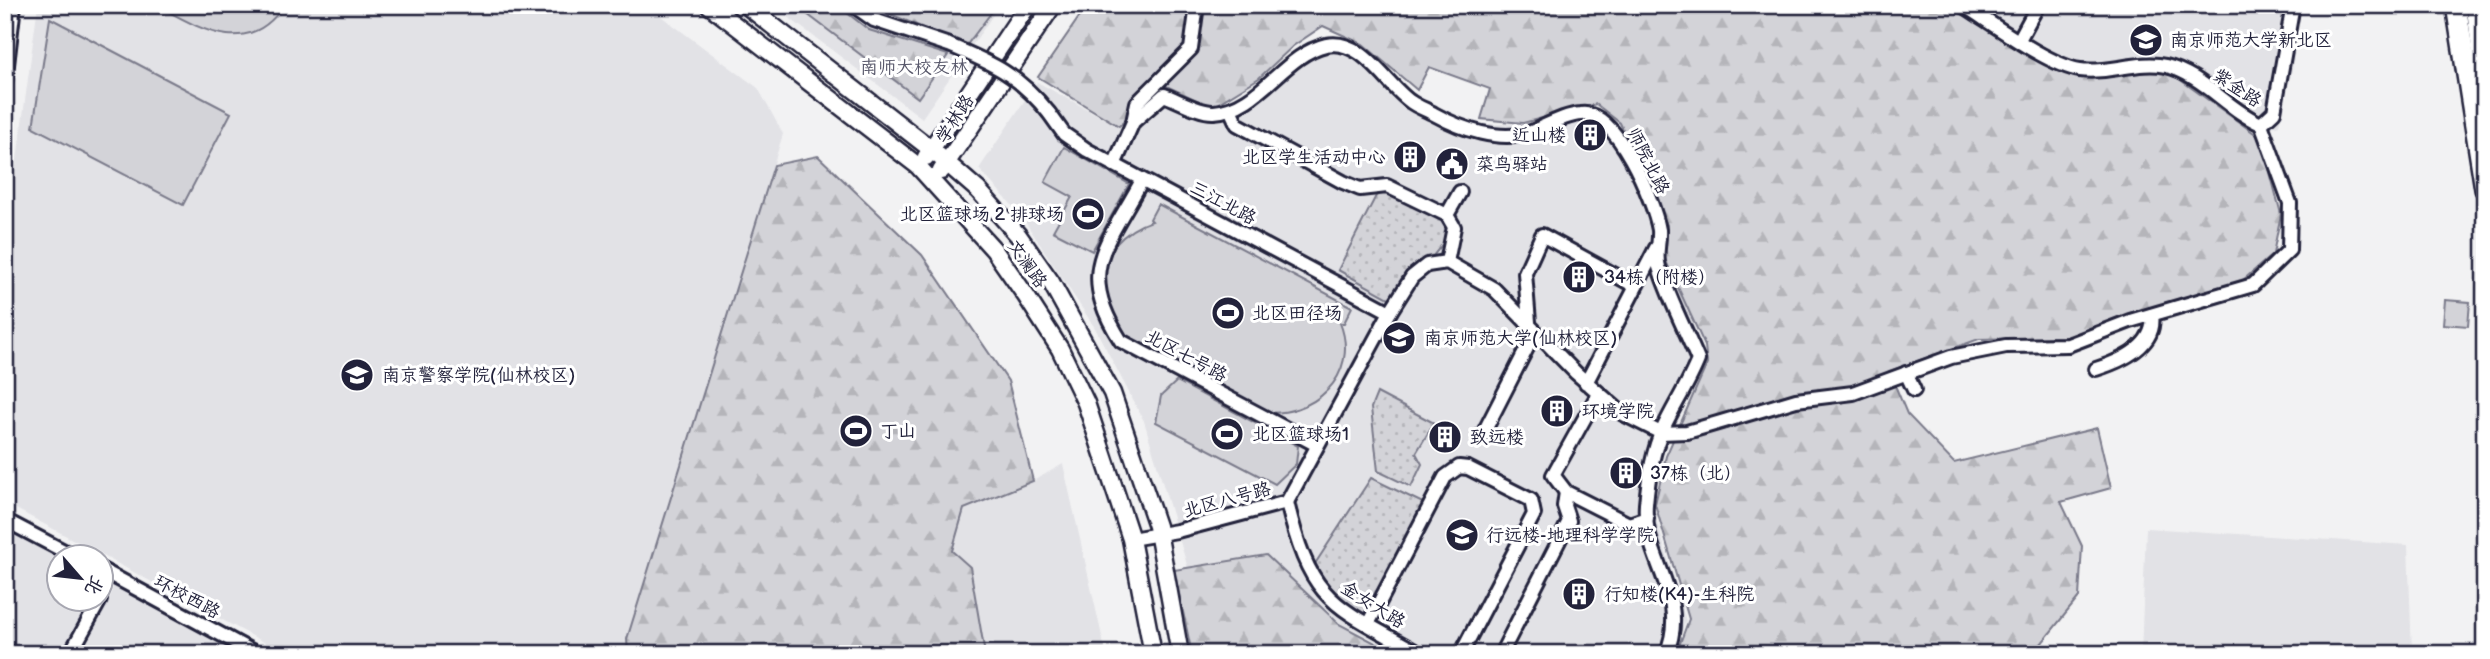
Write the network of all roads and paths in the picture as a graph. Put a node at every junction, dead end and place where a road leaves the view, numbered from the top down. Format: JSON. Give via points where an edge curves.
{"nodes":[{"id":1,"x":14,"y":5,"type":"edge"},
{"id":2,"x":709,"y":5,"type":"edge"},
{"id":3,"x":746,"y":5,"type":"edge"},
{"id":4,"x":853,"y":5,"type":"edge"},
{"id":5,"x":1028,"y":5,"type":"edge"},
{"id":6,"x":1053,"y":5,"type":"edge"},
{"id":7,"x":1197,"y":5,"type":"edge"},
{"id":8,"x":1963,"y":5,"type":"edge"},
{"id":9,"x":2038,"y":5,"type":"edge"},
{"id":10,"x":2293,"y":5,"type":"edge"},
{"id":11,"x":2456,"y":5,"type":"edge"},
{"id":12,"x":2467,"y":5,"type":"edge"},
{"id":13,"x":2476,"y":5,"type":"edge"},
{"id":14,"x":2019,"y":40,"type":"junction"},
{"id":15,"x":990,"y":62,"type":"junction"},
{"id":16,"x":1009,"y":72,"type":"junction"},
{"id":17,"x":2485,"y":75,"type":"edge"},
{"id":18,"x":5,"y":82,"type":"edge"},
{"id":19,"x":1230,"y":109,"type":"junction"},
{"id":20,"x":1133,"y":122,"type":"junction"},
{"id":21,"x":2261,"y":124,"type":"junction"},
{"id":22,"x":2485,"y":125,"type":"edge"},
{"id":23,"x":932,"y":150,"type":"junction"},
{"id":24,"x":948,"y":164,"type":"junction"},
{"id":25,"x":1114,"y":165,"type":"junction"},
{"id":26,"x":918,"y":166,"type":"junction"},
{"id":27,"x":1142,"y":180,"type":"junction"},
{"id":28,"x":932,"y":181,"type":"junction"},
{"id":29,"x":2485,"y":189,"type":"edge"},
{"id":30,"x":1460,"y":192,"type":"dead end"},
{"id":31,"x":1447,"y":215,"type":"junction"},
{"id":32,"x":1658,"y":241,"type":"junction"},
{"id":33,"x":1447,"y":262,"type":"junction"},
{"id":34,"x":1635,"y":286,"type":"junction"},
{"id":35,"x":1390,"y":312,"type":"junction"},
{"id":36,"x":2152,"y":315,"type":"junction"},
{"id":37,"x":1529,"y":322,"type":"junction"},
{"id":38,"x":2096,"y":369,"type":"dead end"},
{"id":39,"x":1906,"y":373,"type":"junction"},
{"id":40,"x":1586,"y":383,"type":"junction"},
{"id":41,"x":1914,"y":390,"type":"dead end"},
{"id":42,"x":1598,"y":394,"type":"junction"},
{"id":43,"x":1661,"y":433,"type":"junction"},
{"id":44,"x":1482,"y":436,"type":"dead end"},
{"id":45,"x":1317,"y":445,"type":"junction"},
{"id":46,"x":1566,"y":492,"type":"junction"},
{"id":47,"x":1287,"y":502,"type":"junction"},
{"id":48,"x":1647,"y":518,"type":"junction"},
{"id":49,"x":5,"y":520,"type":"edge"},
{"id":50,"x":1158,"y":533,"type":"junction"},
{"id":51,"x":1131,"y":539,"type":"junction"},
{"id":52,"x":50,"y":544,"type":"edge"},
{"id":53,"x":116,"y":579,"type":"edge"},
{"id":54,"x":92,"y":614,"type":"edge"},
{"id":55,"x":1368,"y":624,"type":"junction"},
{"id":56,"x":5,"y":650,"type":"edge"},
{"id":57,"x":12,"y":654,"type":"edge"},
{"id":58,"x":70,"y":654,"type":"edge"},
{"id":59,"x":257,"y":654,"type":"edge"},
{"id":60,"x":1153,"y":654,"type":"edge"},
{"id":61,"x":1181,"y":654,"type":"edge"},
{"id":62,"x":1420,"y":654,"type":"edge"},
{"id":63,"x":1461,"y":654,"type":"edge"},
{"id":64,"x":1501,"y":654,"type":"edge"},
{"id":65,"x":1666,"y":654,"type":"edge"}],
"edges":[{"from":1,"to":18,"type":"street"},
{"from":2,"to":26,"type":"main road","name":"文澜路"},
{"from":3,"to":23,"type":"main road","name":"文澜路"},
{"from":4,"to":15,"type":"street","name":"三江北路","bridge":true,"via":[[874,20]]},
{"from":5,"to":15,"type":"main road","name":"学林路"},
{"from":6,"to":16,"type":"main road","name":"学林路"},
{"from":7,"to":20,"type":"street","via":[[1191,49],[1137,103]]},
{"from":8,"to":14,"type":"street","name":"紫金路"},
{"from":9,"to":14,"type":"street"},
{"from":10,"to":21,"type":"street","via":[[2274,112]]},
{"from":11,"to":29,"type":"highway"},
{"from":12,"to":22,"type":"highway"},
{"from":13,"to":17,"type":"highway"},
{"from":14,"to":21,"type":"street","name":"紫金路","via":[[2079,70],[2164,65],[2185,73]]},
{"from":15,"to":16,"type":"street","name":"三江北路","bridge":true},
{"from":15,"to":23,"type":"main road","name":"学林路"},
{"from":16,"to":24,"type":"main road","name":"学林路"},
{"from":16,"to":25,"type":"street","name":"三江北路","bridge":true,"via":[[1035,95],[1064,134]]},
{"from":19,"to":20,"type":"street","via":[[1212,113],[1164,95]]},
{"from":19,"to":31,"type":"street","via":[[1237,124],[1343,182],[1360,189],[1387,186]]},
{"from":19,"to":32,"type":"street","name":"师院北路","via":[[1295,57],[1329,44],[1358,51],[1410,101],[1443,119],[1493,136],[1527,133],[1581,113],[1597,117],[1612,129],[1633,163],[1651,204]]},
{"from":20,"to":25,"type":"street"},
{"from":21,"to":36,"type":"street","via":[[2290,202],[2289,250],[2253,285]]},
{"from":23,"to":24,"type":"main road","name":"文澜路"},
{"from":23,"to":26,"type":"main road","name":"学林路"},
{"from":24,"to":28,"type":"main road","name":"学林路"},
{"from":24,"to":50,"type":"main road","name":"文澜路","via":[[1018,235],[1076,325],[1112,393]]},
{"from":25,"to":27,"type":"street","name":"三江北路"},
{"from":26,"to":28,"type":"main road","name":"文澜路"},
{"from":27,"to":35,"type":"street","name":"三江北路"},
{"from":27,"to":45,"type":"street","name":"北区七号路","via":[[1097,266],[1096,289],[1121,341]]},
{"from":28,"to":51,"type":"main road","name":"文澜路","via":[[994,250],[1060,349],[1086,403]]},
{"from":30,"to":31,"type":"street"},
{"from":31,"to":33,"type":"street","via":[[1454,227]]},
{"from":32,"to":34,"type":"street"},
{"from":32,"to":43,"type":"street","name":"师院北路","via":[[1657,264],[1698,360]]},
{"from":33,"to":35,"type":"street","via":[[1427,265],[1412,278]]},
{"from":33,"to":37,"type":"street","via":[[1494,289]]},
{"from":34,"to":37,"type":"street","via":[[1542,235],[1525,273]]},
{"from":34,"to":40,"type":"street"},
{"from":35,"to":45,"type":"street"},
{"from":36,"to":38,"type":"street","via":[[2154,327],[2146,341],[2119,362]]},
{"from":36,"to":39,"type":"street","via":[[2068,345],[2006,346],[1951,357]]},
{"from":37,"to":40,"type":"street"},
{"from":37,"to":44,"type":"street","via":[[1527,348]]},
{"from":39,"to":41,"type":"street"},
{"from":39,"to":43,"type":"street","via":[[1853,393],[1796,401],[1687,432]]},
{"from":40,"to":42,"type":"street"},
{"from":42,"to":43,"type":"street","via":[[1623,414]]},
{"from":42,"to":46,"type":"street","via":[[1553,475]]},
{"from":43,"to":48,"type":"street","name":"师院北路","via":[[1650,471]]},
{"from":45,"to":47,"type":"street"},
{"from":46,"to":48,"type":"street","via":[[1629,524]]},
{"from":46,"to":64,"type":"street","via":[[1569,521]]},
{"from":47,"to":50,"type":"street","name":"北区八号路"},
{"from":47,"to":55,"type":"street","name":"金女大路","via":[[1296,542],[1319,590],[1335,606]]},
{"from":48,"to":65,"type":"street","name":"师院北路","via":[[1675,627]]},
{"from":49,"to":52,"type":"street"},
{"from":50,"to":51,"type":"street","name":"北区八号路"},
{"from":50,"to":61,"type":"main road","name":"文澜路"},
{"from":51,"to":60,"type":"main road","name":"文澜路"},
{"from":53,"to":59,"type":"street","name":"环校西路"},
{"from":54,"to":58,"type":"street"},
{"from":55,"to":62,"type":"street","name":"金女大路"},
{"from":55,"to":63,"type":"street","via":[[1448,472],[1468,468],[1531,500],[1534,514]]},
{"from":56,"to":57,"type":"street"}]}
